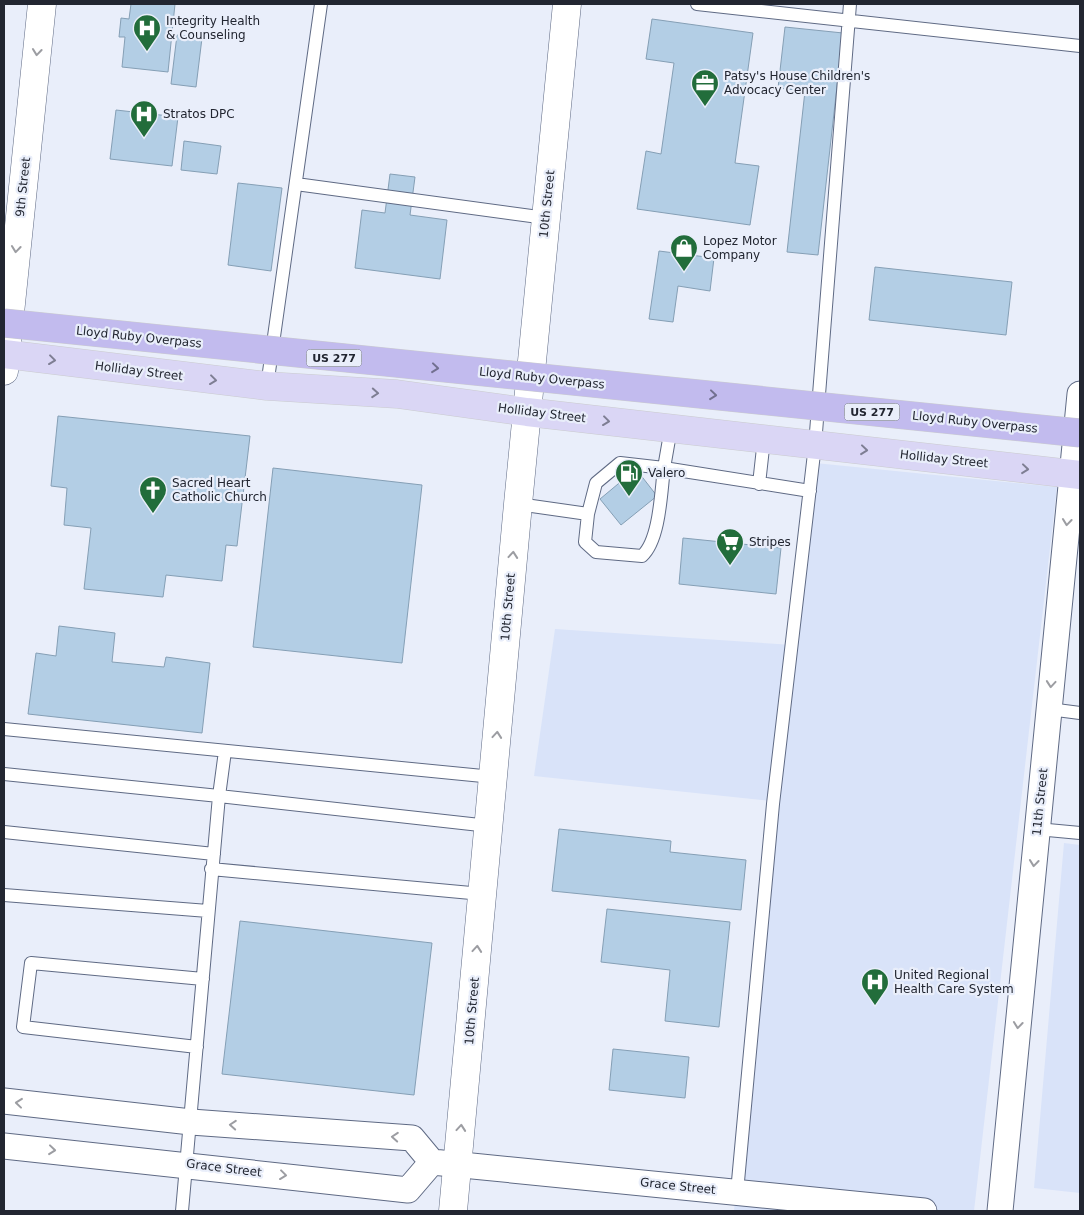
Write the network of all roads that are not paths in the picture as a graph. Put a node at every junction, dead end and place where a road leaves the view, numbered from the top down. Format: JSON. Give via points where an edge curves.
{"nodes":[{"id":1,"x":42,"y":4,"type":"edge"},
{"id":2,"x":321,"y":4,"type":"edge"},
{"id":3,"x":567,"y":4,"type":"edge"},
{"id":4,"x":697,"y":4,"type":"edge"},
{"id":5,"x":850,"y":4,"type":"edge"},
{"id":6,"x":849,"y":20,"type":"junction"},
{"id":7,"x":1080,"y":46,"type":"edge"},
{"id":8,"x":296,"y":184,"type":"junction"},
{"id":9,"x":546,"y":218,"type":"junction"},
{"id":10,"x":4,"y":323,"type":"edge"},
{"id":11,"x":4,"y":360,"type":"edge"},
{"id":12,"x":267,"y":386,"type":"junction"},
{"id":13,"x":1080,"y":394,"type":"edge"},
{"id":14,"x":527,"y":412,"type":"junction"},
{"id":15,"x":671,"y":428,"type":"junction"},
{"id":16,"x":1080,"y":433,"type":"edge"},
{"id":17,"x":764,"y":439,"type":"junction"},
{"id":18,"x":815,"y":445,"type":"junction"},
{"id":19,"x":664,"y":468,"type":"junction"},
{"id":20,"x":1076,"y":474,"type":"edge"},
{"id":21,"x":759,"y":484,"type":"junction"},
{"id":22,"x":810,"y":491,"type":"junction"},
{"id":23,"x":518,"y":504,"type":"junction"},
{"id":24,"x":588,"y":514,"type":"junction"},
{"id":25,"x":1072,"y":548,"type":"edge"},
{"id":26,"x":1049,"y":709,"type":"junction"},
{"id":27,"x":1080,"y":713,"type":"edge"},
{"id":28,"x":4,"y":729,"type":"edge"},
{"id":29,"x":225,"y":751,"type":"junction"},
{"id":30,"x":4,"y":774,"type":"edge"},
{"id":31,"x":493,"y":777,"type":"junction"},
{"id":32,"x":218,"y":796,"type":"junction"},
{"id":33,"x":488,"y":826,"type":"junction"},
{"id":34,"x":1037,"y":828,"type":"junction"},
{"id":35,"x":4,"y":832,"type":"edge"},
{"id":36,"x":1080,"y":833,"type":"edge"},
{"id":37,"x":214,"y":854,"type":"junction"},
{"id":38,"x":211,"y":869,"type":"junction"},
{"id":39,"x":482,"y":894,"type":"junction"},
{"id":40,"x":4,"y":895,"type":"edge"},
{"id":41,"x":208,"y":911,"type":"junction"},
{"id":42,"x":202,"y":979,"type":"junction"},
{"id":43,"x":197,"y":1047,"type":"junction"},
{"id":44,"x":4,"y":1101,"type":"edge"},
{"id":45,"x":191,"y":1122,"type":"junction"},
{"id":46,"x":4,"y":1146,"type":"edge"},
{"id":47,"x":445,"y":1163,"type":"junction"},
{"id":48,"x":188,"y":1164,"type":"junction"},
{"id":49,"x":737,"y":1192,"type":"junction"},
{"id":50,"x":182,"y":1211,"type":"edge"},
{"id":51,"x":453,"y":1211,"type":"edge"},
{"id":52,"x":924,"y":1211,"type":"edge"},
{"id":53,"x":1000,"y":1211,"type":"edge"}],
"edges":[{"from":1,"to":11,"type":"street","name":"9th Street","one_way":true},
{"from":2,"to":8,"type":"lane"},
{"from":3,"to":9,"type":"street","name":"10th Street"},
{"from":4,"to":6,"type":"lane"},
{"from":5,"to":6,"type":"lane"},
{"from":6,"to":7,"type":"lane"},
{"from":6,"to":18,"type":"lane"},
{"from":8,"to":9,"type":"lane"},
{"from":8,"to":12,"type":"lane"},
{"from":9,"to":14,"type":"street","name":"10th Street"},
{"from":10,"to":16,"type":"highway","name":"Lloyd Ruby Overpass","number":"US 277","one_way":true,"bridge":true},
{"from":11,"to":12,"type":"main road","name":"Holliday Street","one_way":true},
{"from":12,"to":14,"type":"main road","name":"Holliday Street","one_way":true,"via":[[396,394]]},
{"from":13,"to":20,"type":"street","name":"11th Street"},
{"from":14,"to":15,"type":"main road","name":"Holliday Street","one_way":true},
{"from":14,"to":23,"type":"street","name":"10th Street"},
{"from":15,"to":17,"type":"main road","name":"Holliday Street"},
{"from":15,"to":19,"type":"lane"},
{"from":17,"to":18,"type":"main road","name":"Holliday Street"},
{"from":17,"to":21,"type":"lane"},
{"from":18,"to":20,"type":"main road","name":"Holliday Street","one_way":true},
{"from":18,"to":22,"type":"lane"},
{"from":19,"to":21,"type":"lane"},
{"from":19,"to":24,"type":"lane","via":[[620,463],[596,483]]},
{"from":19,"to":24,"type":"lane","via":[[650,549],[642,556],[596,552],[585,542]]},
{"from":20,"to":25,"type":"street","name":"11th Street","one_way":true},
{"from":21,"to":22,"type":"lane"},
{"from":22,"to":49,"type":"lane","via":[[773,804]]},
{"from":23,"to":24,"type":"lane"},
{"from":31,"to":23,"type":"street","name":"10th Street","one_way":true},
{"from":25,"to":26,"type":"street","name":"11th Street","one_way":true},
{"from":26,"to":27,"type":"lane"},
{"from":26,"to":34,"type":"street","name":"11th Street"},
{"from":28,"to":29,"type":"lane"},
{"from":29,"to":31,"type":"lane"},
{"from":29,"to":32,"type":"lane"},
{"from":30,"to":32,"type":"lane"},
{"from":31,"to":33,"type":"street","name":"10th Street"},
{"from":32,"to":33,"type":"lane"},
{"from":32,"to":37,"type":"lane"},
{"from":33,"to":39,"type":"street","name":"10th Street"},
{"from":34,"to":36,"type":"lane"},
{"from":34,"to":53,"type":"street","name":"11th Street","one_way":true},
{"from":35,"to":37,"type":"lane"},
{"from":37,"to":38,"type":"lane"},
{"from":38,"to":39,"type":"lane"},
{"from":38,"to":41,"type":"lane"},
{"from":47,"to":39,"type":"street","name":"10th Street","one_way":true},
{"from":40,"to":41,"type":"lane"},
{"from":41,"to":42,"type":"lane"},
{"from":42,"to":43,"type":"lane"},
{"from":42,"to":43,"type":"lane","via":[[31,963],[24,1027]]},
{"from":43,"to":45,"type":"lane"},
{"from":45,"to":44,"type":"street","one_way":true},
{"from":47,"to":45,"type":"street","one_way":true,"via":[[412,1138]]},
{"from":45,"to":48,"type":"lane"},
{"from":46,"to":48,"type":"street","name":"Grace Street","one_way":true},
{"from":48,"to":47,"type":"street","name":"Grace Street","one_way":true,"via":[[408,1190]]},
{"from":47,"to":49,"type":"street","name":"Grace Street"},
{"from":47,"to":51,"type":"street","name":"10th Street"},
{"from":48,"to":50,"type":"lane"},
{"from":49,"to":52,"type":"street","name":"Grace Street"}]}
